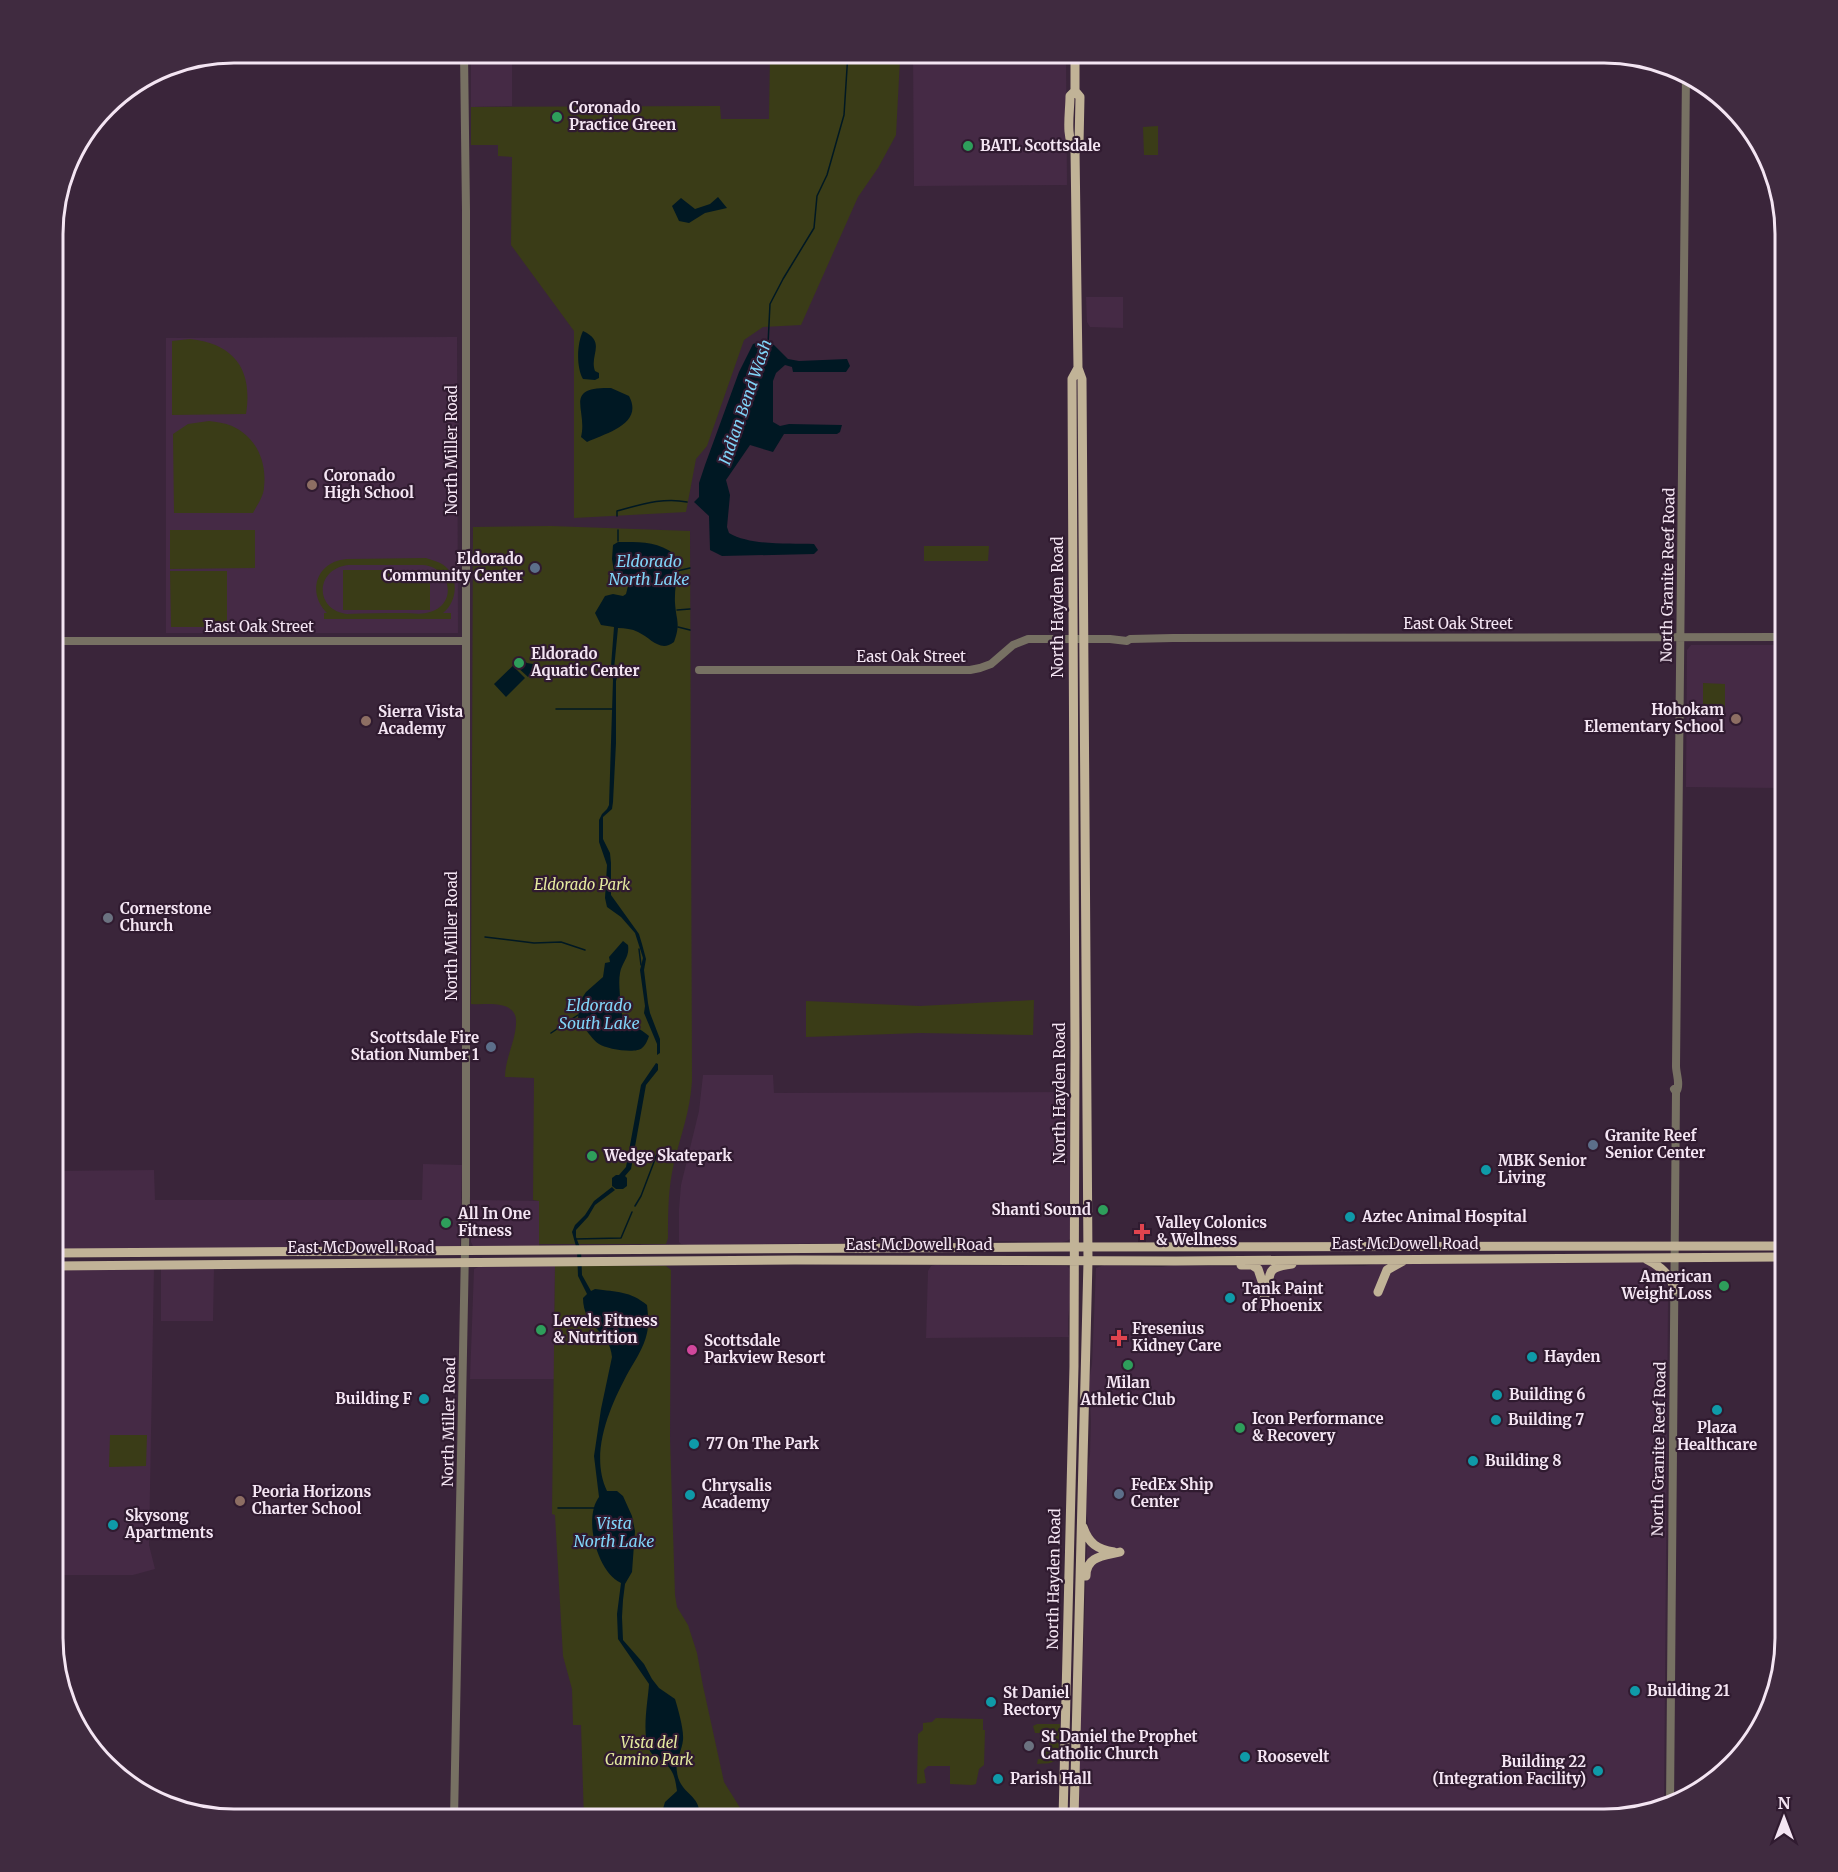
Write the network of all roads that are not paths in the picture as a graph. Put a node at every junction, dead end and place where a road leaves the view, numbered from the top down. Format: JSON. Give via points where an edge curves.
{"nodes":[{"id":1,"x":464,"y":63,"type":"edge"},
{"id":2,"x":1075,"y":63,"type":"edge"},
{"id":3,"x":1686,"y":84,"type":"edge"},
{"id":4,"x":1075,"y":91,"type":"junction"},
{"id":5,"x":1077,"y":146,"type":"junction"},
{"id":6,"x":1078,"y":368,"type":"junction"},
{"id":7,"x":1073,"y":512,"type":"junction"},
{"id":8,"x":1084,"y":512,"type":"junction"},
{"id":9,"x":1775,"y":637,"type":"edge"},
{"id":10,"x":1073,"y":638,"type":"junction"},
{"id":11,"x":1681,"y":638,"type":"junction"},
{"id":12,"x":1084,"y":639,"type":"junction"},
{"id":13,"x":63,"y":641,"type":"edge"},
{"id":14,"x":466,"y":641,"type":"junction"},
{"id":15,"x":699,"y":670,"type":"dead end"},
{"id":16,"x":1532,"y":1246,"type":"junction"},
{"id":17,"x":1675,"y":1246,"type":"junction"},
{"id":18,"x":1775,"y":1246,"type":"edge"},
{"id":19,"x":1075,"y":1247,"type":"junction"},
{"id":20,"x":1088,"y":1247,"type":"junction"},
{"id":21,"x":466,"y":1251,"type":"junction"},
{"id":22,"x":63,"y":1253,"type":"edge"},
{"id":23,"x":1675,"y":1257,"type":"junction"},
{"id":24,"x":1775,"y":1257,"type":"edge"},
{"id":25,"x":1532,"y":1258,"type":"junction"},
{"id":26,"x":1643,"y":1258,"type":"junction"},
{"id":27,"x":1334,"y":1259,"type":"junction"},
{"id":28,"x":1407,"y":1259,"type":"junction"},
{"id":29,"x":1219,"y":1260,"type":"junction"},
{"id":30,"x":1075,"y":1261,"type":"junction"},
{"id":31,"x":1088,"y":1261,"type":"junction"},
{"id":32,"x":466,"y":1262,"type":"junction"},
{"id":33,"x":63,"y":1266,"type":"edge"},
{"id":34,"x":1264,"y":1287,"type":"dead end"},
{"id":35,"x":1675,"y":1290,"type":"junction"},
{"id":36,"x":1378,"y":1292,"type":"dead end"},
{"id":37,"x":1264,"y":1298,"type":"dead end"},
{"id":38,"x":1082,"y":1523,"type":"junction"},
{"id":39,"x":1081,"y":1552,"type":"junction"},
{"id":40,"x":1070,"y":1553,"type":"junction"},
{"id":41,"x":1081,"y":1592,"type":"junction"},
{"id":42,"x":1670,"y":1795,"type":"edge"},
{"id":43,"x":454,"y":1809,"type":"edge"},
{"id":44,"x":1063,"y":1809,"type":"edge"},
{"id":45,"x":1074,"y":1809,"type":"edge"}],
"edges":[{"from":1,"to":14,"type":"street","name":"North Miller Road"},
{"from":2,"to":4,"type":"main road","name":"North Hayden Road"},
{"from":3,"to":11,"type":"street","name":"North Granite Reef Road"},
{"from":4,"to":5,"type":"main road","name":"North Hayden Road","via":[[1080,97]]},
{"from":4,"to":5,"type":"main road","name":"North Hayden Road","via":[[1070,96],[1070,144]]},
{"from":5,"to":6,"type":"main road","name":"North Hayden Road"},
{"from":6,"to":7,"type":"main road","name":"North Hayden Road","via":[[1072,379]]},
{"from":6,"to":8,"type":"main road","name":"North Hayden Road","via":[[1082,379]]},
{"from":7,"to":8,"type":"main road"},
{"from":7,"to":10,"type":"main road","name":"North Hayden Road"},
{"from":8,"to":12,"type":"main road","name":"North Hayden Road"},
{"from":9,"to":11,"type":"street","name":"East Oak Street"},
{"from":10,"to":12,"type":"street","name":"East Oak Street"},
{"from":10,"to":15,"type":"street","name":"East Oak Street","via":[[1019,642],[991,664],[970,670]]},
{"from":10,"to":19,"type":"main road","name":"North Hayden Road"},
{"from":11,"to":12,"type":"street","name":"East Oak Street"},
{"from":11,"to":17,"type":"street","name":"North Granite Reef Road"},
{"from":12,"to":20,"type":"main road","name":"North Hayden Road"},
{"from":13,"to":14,"type":"street","name":"East Oak Street"},
{"from":14,"to":21,"type":"street","name":"North Miller Road"},
{"from":16,"to":17,"type":"main road","name":"East McDowell Road"},
{"from":16,"to":20,"type":"main road","name":"East McDowell Road"},
{"from":16,"to":25,"type":"main road"},
{"from":17,"to":18,"type":"main road","name":"East McDowell Road"},
{"from":17,"to":23,"type":"street","name":"North Granite Reef Road"},
{"from":19,"to":20,"type":"main road","name":"East McDowell Road"},
{"from":19,"to":21,"type":"main road","name":"East McDowell Road"},
{"from":19,"to":30,"type":"main road","name":"North Hayden Road"},
{"from":20,"to":31,"type":"main road","name":"North Hayden Road"},
{"from":21,"to":22,"type":"main road","name":"East McDowell Road"},
{"from":21,"to":32,"type":"street","name":"North Miller Road"},
{"from":23,"to":24,"type":"main road","name":"East McDowell Road"},
{"from":23,"to":26,"type":"main road","name":"East McDowell Road"},
{"from":23,"to":35,"type":"street","name":"North Granite Reef Road"},
{"from":25,"to":26,"type":"main road","name":"East McDowell Road"},
{"from":25,"to":28,"type":"main road","name":"East McDowell Road"},
{"from":26,"to":35,"type":"main road","via":[[1665,1271]]},
{"from":27,"to":28,"type":"main road","name":"East McDowell Road"},
{"from":27,"to":29,"type":"main road","name":"East McDowell Road"},
{"from":27,"to":37,"type":"main road","via":[[1274,1268],[1268,1276]]},
{"from":28,"to":36,"type":"main road","via":[[1387,1270]]},
{"from":29,"to":31,"type":"main road","name":"East McDowell Road"},
{"from":29,"to":34,"type":"main road","via":[[1227,1265],[1256,1267]]},
{"from":30,"to":31,"type":"main road","name":"East McDowell Road"},
{"from":30,"to":32,"type":"main road","name":"East McDowell Road"},
{"from":30,"to":40,"type":"main road","name":"North Hayden Road"},
{"from":31,"to":38,"type":"main road","name":"North Hayden Road"},
{"from":32,"to":33,"type":"main road","name":"East McDowell Road"},
{"from":32,"to":43,"type":"street","name":"North Miller Road"},
{"from":35,"to":42,"type":"street","name":"North Granite Reef Road"},
{"from":38,"to":39,"type":"main road","name":"North Hayden Road"},
{"from":38,"to":41,"type":"main road","via":[[1092,1544],[1120,1552],[1088,1564]]},
{"from":39,"to":40,"type":"main road"},
{"from":39,"to":41,"type":"main road","name":"North Hayden Road"},
{"from":40,"to":44,"type":"main road","name":"North Hayden Road"},
{"from":41,"to":45,"type":"main road","name":"North Hayden Road"}]}
